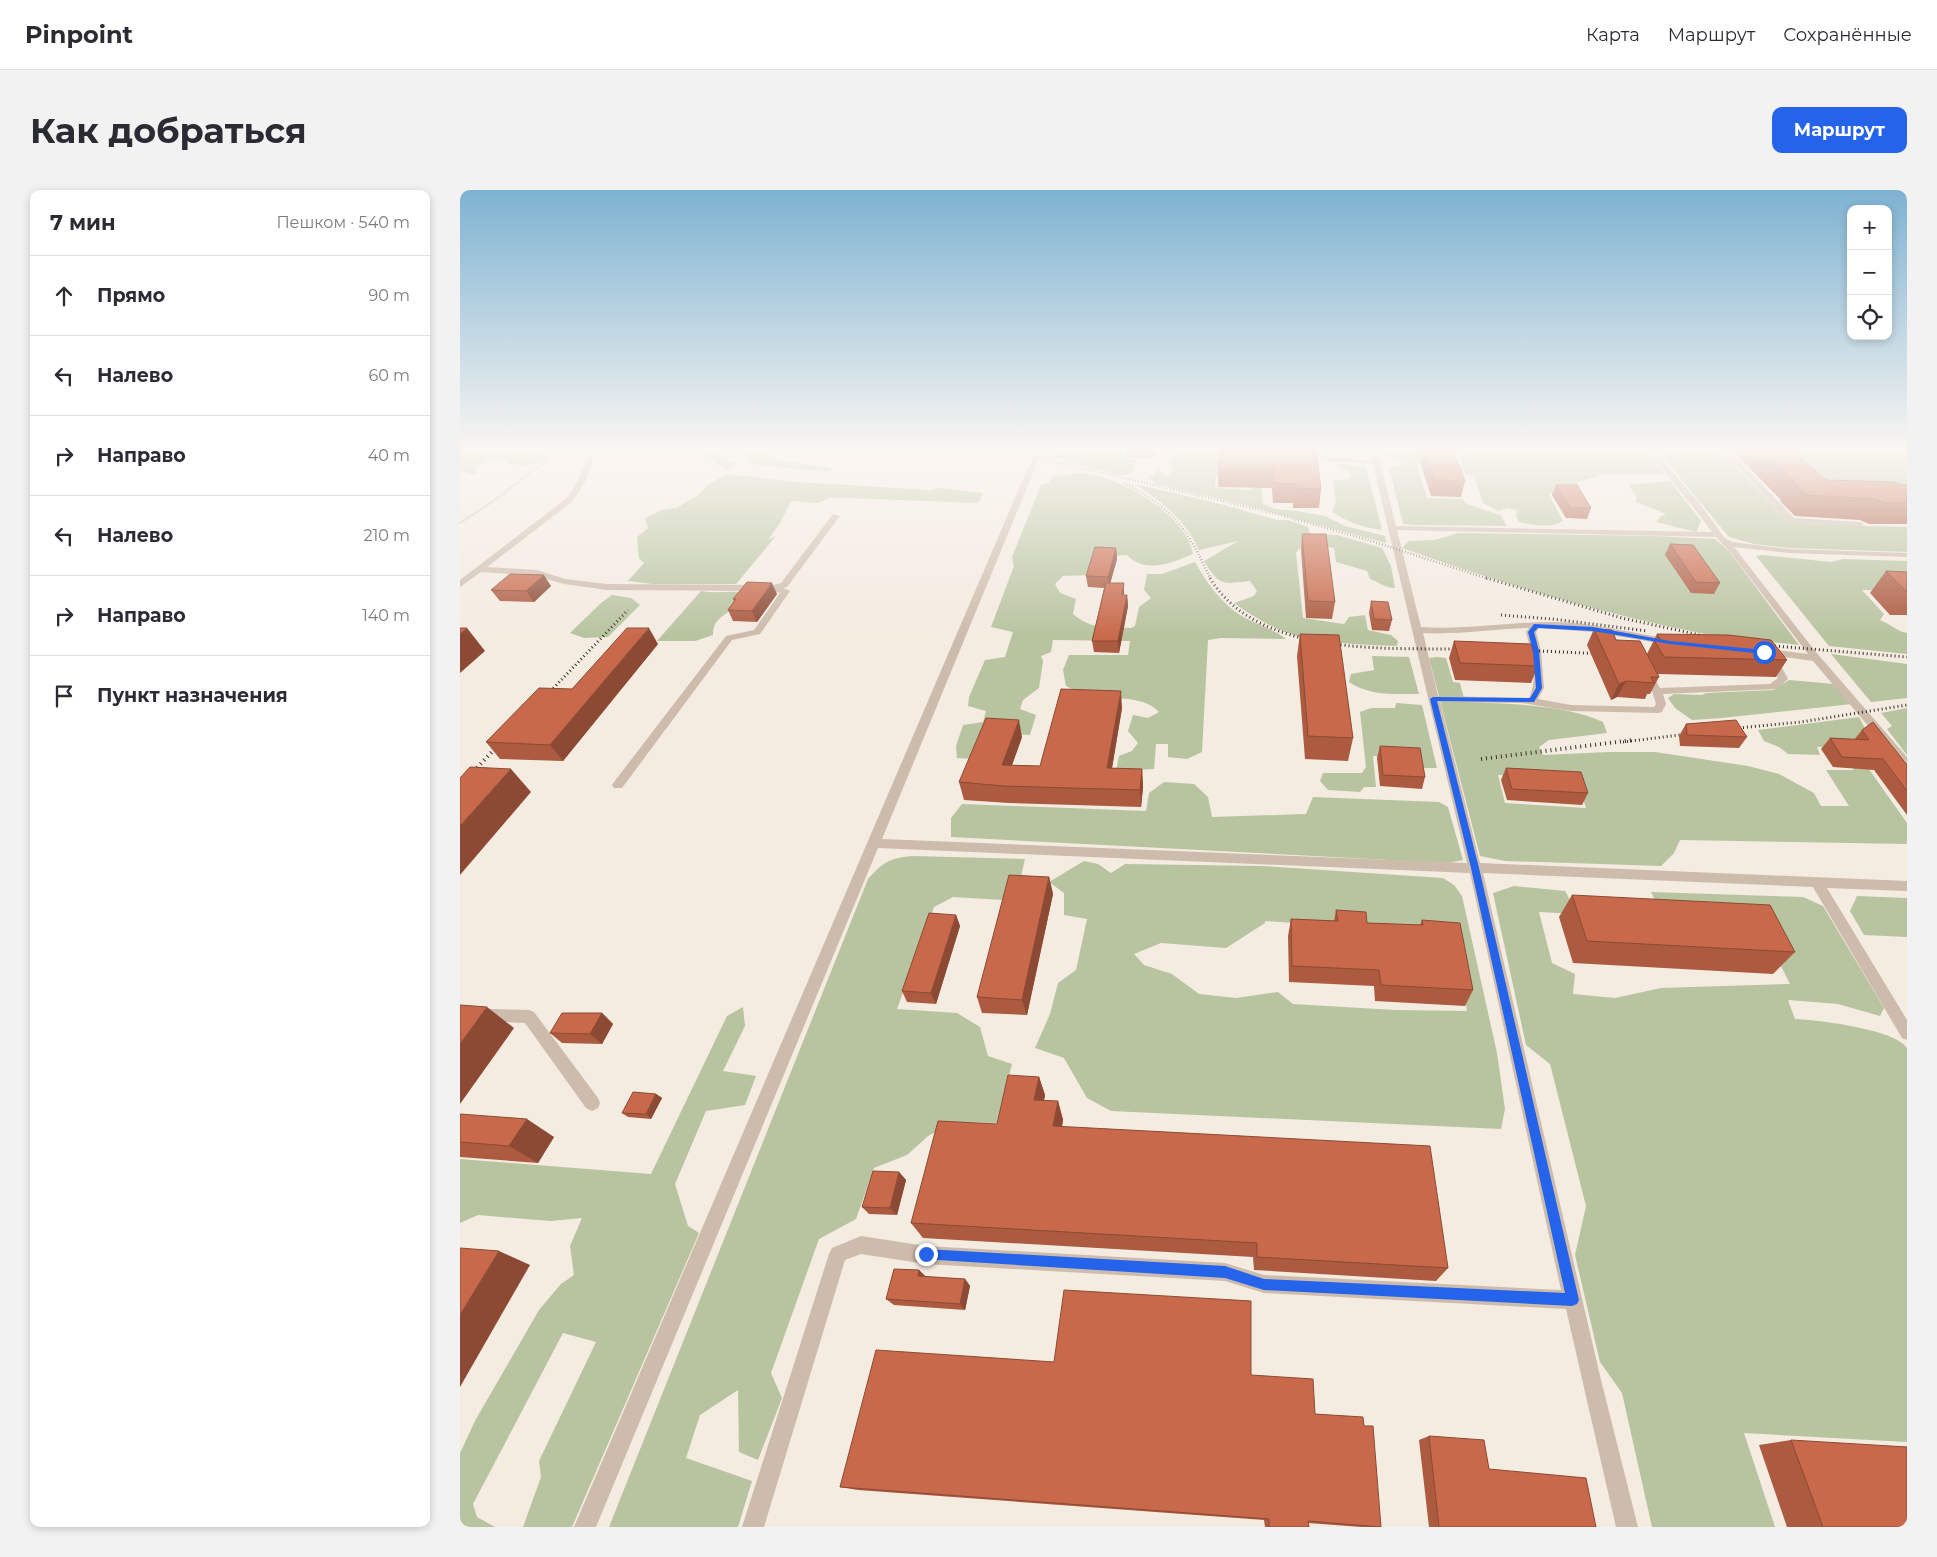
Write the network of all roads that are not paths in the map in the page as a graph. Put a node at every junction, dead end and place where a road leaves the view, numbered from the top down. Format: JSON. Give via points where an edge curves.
{"nodes":[{"id":1,"x":553,"y":511,"type":"edge"},
{"id":2,"x":1014,"y":511,"type":"edge"},
{"id":3,"x":1388,"y":511,"type":"edge"},
{"id":4,"x":1701,"y":511,"type":"edge"},
{"id":5,"x":1783,"y":511,"type":"edge"},
{"id":6,"x":836,"y":516,"type":"dead end"},
{"id":7,"x":1860,"y":524,"type":"dead end"},
{"id":8,"x":1392,"y":528,"type":"junction"},
{"id":9,"x":1720,"y":537,"type":"junction"},
{"id":10,"x":1907,"y":555,"type":"edge"},
{"id":11,"x":478,"y":569,"type":"junction"},
{"id":12,"x":460,"y":584,"type":"edge"},
{"id":13,"x":773,"y":588,"type":"junction"},
{"id":14,"x":1536,"y":626,"type":"junction"},
{"id":15,"x":1416,"y":630,"type":"junction"},
{"id":16,"x":1616,"y":633,"type":"junction"},
{"id":17,"x":1679,"y":643,"type":"edge"},
{"id":18,"x":1632,"y":647,"type":"edge"},
{"id":19,"x":1754,"y":651,"type":"edge"},
{"id":20,"x":1793,"y":655,"type":"junction"},
{"id":21,"x":1816,"y":658,"type":"junction"},
{"id":22,"x":1641,"y":663,"type":"edge"},
{"id":23,"x":1657,"y":691,"type":"junction"},
{"id":24,"x":1433,"y":699,"type":"junction"},
{"id":25,"x":1532,"y":700,"type":"junction"},
{"id":26,"x":1907,"y":764,"type":"edge"},
{"id":27,"x":618,"y":785,"type":"dead end"},
{"id":28,"x":874,"y":843,"type":"junction"},
{"id":29,"x":1475,"y":868,"type":"junction"},
{"id":30,"x":1817,"y":882,"type":"junction"},
{"id":31,"x":1907,"y":886,"type":"edge"},
{"id":32,"x":460,"y":1014,"type":"edge"},
{"id":33,"x":1907,"y":1033,"type":"edge"},
{"id":34,"x":592,"y":1103,"type":"dead end"},
{"id":35,"x":1572,"y":1300,"type":"junction"},
{"id":36,"x":585,"y":1527,"type":"edge"},
{"id":37,"x":753,"y":1527,"type":"edge"},
{"id":38,"x":1627,"y":1527,"type":"edge"}],
"edges":[{"from":1,"to":11,"type":"lane"},
{"from":2,"to":28,"type":"lane"},
{"from":3,"to":8,"type":"lane"},
{"from":4,"to":9,"type":"lane"},
{"from":5,"to":7,"type":"lane","via":[[1796,522]]},
{"from":6,"to":13,"type":"lane","via":[[784,585]]},
{"from":8,"to":9,"type":"lane"},
{"from":8,"to":15,"type":"lane"},
{"from":9,"to":10,"type":"lane","via":[[1740,545],[1789,552]]},
{"from":9,"to":21,"type":"lane"},
{"from":11,"to":12,"type":"lane"},
{"from":11,"to":13,"type":"lane","via":[[538,573],[564,582],[607,587]]},
{"from":13,"to":27,"type":"lane","via":[[786,591],[757,632],[729,638]]},
{"from":14,"to":15,"type":"lane","via":[[1451,632]]},
{"from":14,"to":16,"type":"lane"},
{"from":14,"to":25,"type":"lane","via":[[1531,632],[1539,688]]},
{"from":15,"to":24,"type":"lane"},
{"from":16,"to":17,"type":"lane"},
{"from":16,"to":18,"type":"lane"},
{"from":19,"to":20,"type":"lane"},
{"from":20,"to":21,"type":"lane"},
{"from":20,"to":23,"type":"lane","via":[[1774,662],[1783,679],[1773,687]]},
{"from":21,"to":26,"type":"lane"},
{"from":22,"to":23,"type":"lane"},
{"from":23,"to":25,"type":"lane","via":[[1661,704],[1658,710],[1570,708]]},
{"from":24,"to":25,"type":"lane"},
{"from":24,"to":29,"type":"lane"},
{"from":28,"to":29,"type":"lane"},
{"from":28,"to":36,"type":"lane"},
{"from":29,"to":30,"type":"lane"},
{"from":29,"to":35,"type":"lane"},
{"from":30,"to":31,"type":"lane"},
{"from":30,"to":33,"type":"lane"},
{"from":32,"to":34,"type":"lane","via":[[529,1017]]},
{"from":35,"to":37,"type":"lane","via":[[1264,1284],[1225,1272],[926,1254],[861,1245],[838,1254]]},
{"from":35,"to":38,"type":"lane"}]}
